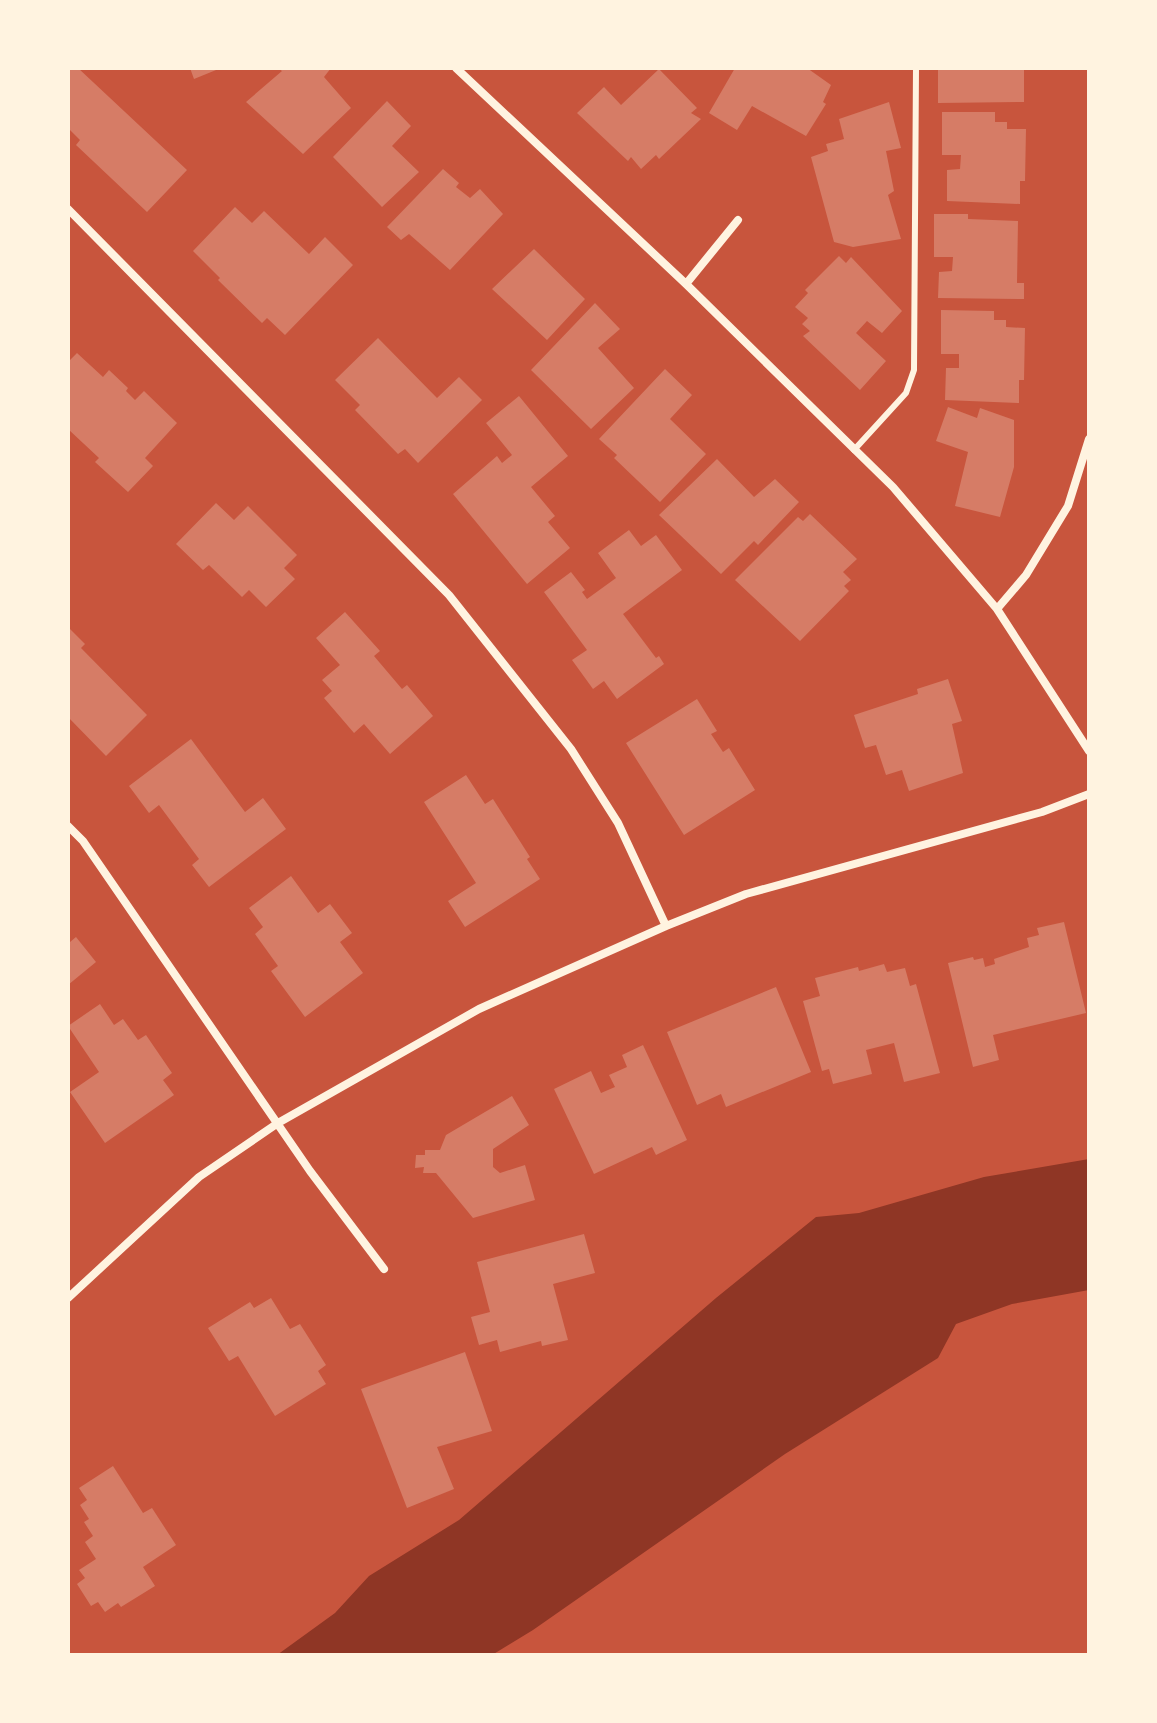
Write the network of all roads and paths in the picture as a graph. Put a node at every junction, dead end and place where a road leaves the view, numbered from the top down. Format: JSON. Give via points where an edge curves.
{"nodes":[{"id":1,"x":456,"y":68,"type":"edge"},
{"id":2,"x":916,"y":68,"type":"edge"},
{"id":3,"x":68,"y":209,"type":"edge"},
{"id":4,"x":738,"y":220,"type":"dead end"},
{"id":5,"x":686,"y":284,"type":"junction"},
{"id":6,"x":1089,"y":439,"type":"edge"},
{"id":7,"x":854,"y":450,"type":"junction"},
{"id":8,"x":997,"y":609,"type":"junction"},
{"id":9,"x":1089,"y":751,"type":"edge"},
{"id":10,"x":1089,"y":794,"type":"edge"},
{"id":11,"x":68,"y":826,"type":"edge"},
{"id":12,"x":666,"y":926,"type":"junction"},
{"id":13,"x":278,"y":1123,"type":"junction"},
{"id":14,"x":384,"y":1269,"type":"dead end"},
{"id":15,"x":68,"y":1298,"type":"edge"}],
"edges":[{"from":1,"to":5,"type":"street"},
{"from":2,"to":7,"type":"lane","via":[[914,370],[906,393]]},
{"from":3,"to":12,"type":"street","via":[[449,595],[571,749],[618,823]]},
{"from":4,"to":5,"type":"street"},
{"from":5,"to":7,"type":"street"},
{"from":6,"to":8,"type":"street","via":[[1068,506],[1026,575]]},
{"from":7,"to":8,"type":"street","via":[[893,487]]},
{"from":8,"to":9,"type":"street"},
{"from":10,"to":12,"type":"street","via":[[1042,812],[746,894]]},
{"from":11,"to":13,"type":"street"},
{"from":12,"to":13,"type":"street","via":[[479,1009]]},
{"from":13,"to":14,"type":"street"},
{"from":13,"to":15,"type":"street","via":[[199,1177]]}]}
